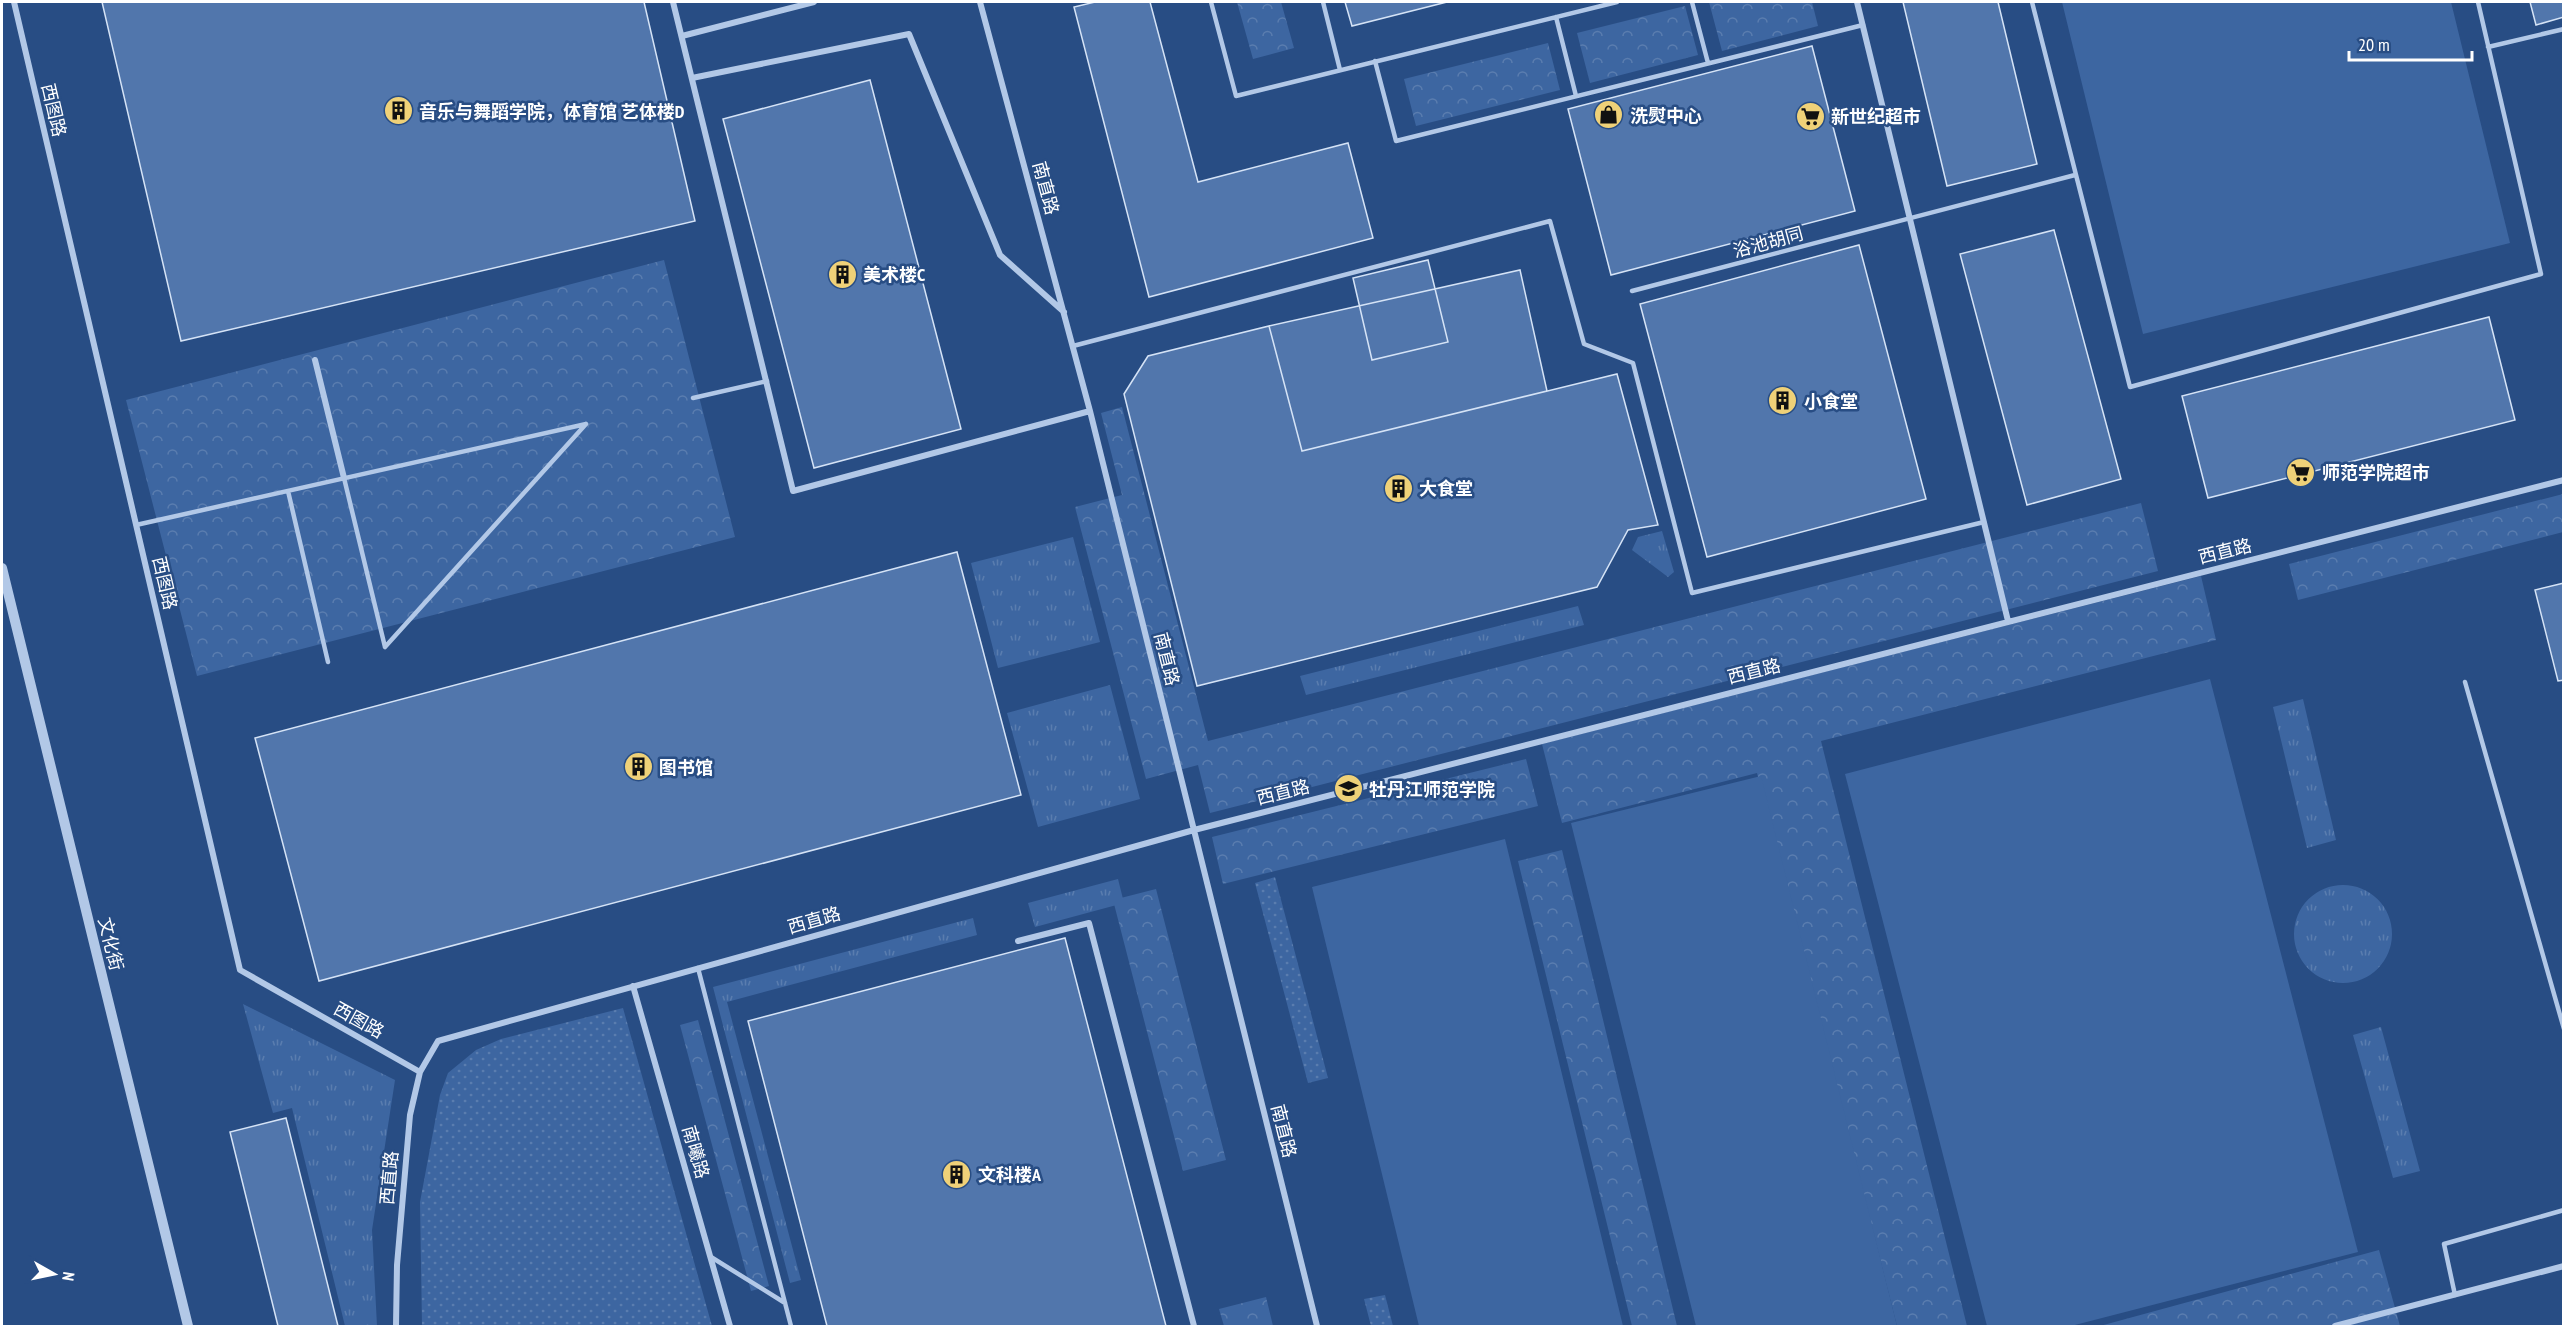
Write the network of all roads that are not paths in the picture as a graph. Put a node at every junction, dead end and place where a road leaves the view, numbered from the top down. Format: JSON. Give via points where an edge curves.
{"nodes":[{"id":1,"x":14,"y":2,"type":"edge"},
{"id":2,"x":673,"y":2,"type":"edge"},
{"id":3,"x":814,"y":2,"type":"edge"},
{"id":4,"x":980,"y":2,"type":"edge"},
{"id":5,"x":1211,"y":2,"type":"edge"},
{"id":6,"x":1323,"y":2,"type":"edge"},
{"id":7,"x":1617,"y":2,"type":"edge"},
{"id":8,"x":1692,"y":2,"type":"edge"},
{"id":9,"x":1857,"y":2,"type":"edge"},
{"id":10,"x":2032,"y":2,"type":"edge"},
{"id":11,"x":2478,"y":2,"type":"edge"},
{"id":12,"x":1556,"y":16,"type":"junction"},
{"id":13,"x":1863,"y":25,"type":"junction"},
{"id":14,"x":2564,"y":29,"type":"edge"},
{"id":15,"x":682,"y":36,"type":"junction"},
{"id":16,"x":2488,"y":47,"type":"junction"},
{"id":17,"x":1375,"y":61,"type":"junction"},
{"id":18,"x":1708,"y":63,"type":"junction"},
{"id":19,"x":1340,"y":70,"type":"junction"},
{"id":20,"x":692,"y":78,"type":"junction"},
{"id":21,"x":1576,"y":96,"type":"junction"},
{"id":22,"x":2075,"y":175,"type":"junction"},
{"id":23,"x":1910,"y":219,"type":"junction"},
{"id":24,"x":1632,"y":291,"type":"dead end"},
{"id":25,"x":1064,"y":313,"type":"junction"},
{"id":26,"x":1073,"y":346,"type":"junction"},
{"id":27,"x":315,"y":360,"type":"dead end"},
{"id":28,"x":767,"y":381,"type":"junction"},
{"id":29,"x":693,"y":398,"type":"dead end"},
{"id":30,"x":1090,"y":411,"type":"junction"},
{"id":31,"x":344,"y":478,"type":"junction"},
{"id":32,"x":2564,"y":480,"type":"edge"},
{"id":33,"x":288,"y":490,"type":"junction"},
{"id":34,"x":1984,"y":522,"type":"junction"},
{"id":35,"x":136,"y":525,"type":"junction"},
{"id":36,"x":2,"y":568,"type":"edge"},
{"id":37,"x":2008,"y":621,"type":"junction"},
{"id":38,"x":328,"y":662,"type":"dead end"},
{"id":39,"x":2465,"y":682,"type":"dead end"},
{"id":40,"x":1194,"y":830,"type":"junction"},
{"id":41,"x":1018,"y":941,"type":"dead end"},
{"id":42,"x":698,"y":968,"type":"junction"},
{"id":43,"x":633,"y":986,"type":"junction"},
{"id":44,"x":2564,"y":1029,"type":"edge"},
{"id":45,"x":420,"y":1072,"type":"junction"},
{"id":46,"x":2564,"y":1210,"type":"edge"},
{"id":47,"x":711,"y":1257,"type":"junction"},
{"id":48,"x":2564,"y":1266,"type":"edge"},
{"id":49,"x":2456,"y":1295,"type":"junction"},
{"id":50,"x":785,"y":1303,"type":"junction"},
{"id":51,"x":188,"y":1326,"type":"edge"},
{"id":52,"x":396,"y":1326,"type":"edge"},
{"id":53,"x":730,"y":1326,"type":"edge"},
{"id":54,"x":791,"y":1326,"type":"edge"},
{"id":55,"x":1194,"y":1326,"type":"edge"},
{"id":56,"x":1317,"y":1326,"type":"edge"},
{"id":57,"x":2335,"y":1326,"type":"edge"}],
"edges":[{"from":1,"to":35,"type":"street","name":"西图路"},
{"from":2,"to":15,"type":"street"},
{"from":3,"to":15,"type":"street"},
{"from":4,"to":25,"type":"street","name":"南直路"},
{"from":5,"to":19,"type":"lane","via":[[1236,96]]},
{"from":6,"to":19,"type":"lane"},
{"from":7,"to":12,"type":"lane"},
{"from":8,"to":18,"type":"lane"},
{"from":9,"to":13,"type":"street"},
{"from":10,"to":22,"type":"lane"},
{"from":11,"to":16,"type":"lane"},
{"from":12,"to":17,"type":"lane"},
{"from":12,"to":21,"type":"lane"},
{"from":13,"to":18,"type":"lane"},
{"from":13,"to":23,"type":"street"},
{"from":14,"to":16,"type":"lane"},
{"from":15,"to":20,"type":"street"},
{"from":16,"to":22,"type":"lane","via":[[2541,274],[2130,387]]},
{"from":17,"to":19,"type":"lane"},
{"from":17,"to":21,"type":"lane","via":[[1396,141]]},
{"from":18,"to":21,"type":"lane"},
{"from":20,"to":25,"type":"street","via":[[909,34],[1000,255]]},
{"from":20,"to":28,"type":"street"},
{"from":22,"to":23,"type":"lane","name":"浴池胡同"},
{"from":23,"to":24,"type":"lane","name":"浴池胡同"},
{"from":23,"to":34,"type":"street"},
{"from":25,"to":26,"type":"street","name":"南直路"},
{"from":26,"to":30,"type":"street","name":"南直路"},
{"from":26,"to":34,"type":"lane","via":[[1550,221],[1584,344],[1634,363],[1692,593]]},
{"from":27,"to":31,"type":"street"},
{"from":28,"to":29,"type":"lane"},
{"from":28,"to":30,"type":"street","via":[[793,491]]},
{"from":30,"to":40,"type":"street","name":"南直路"},
{"from":31,"to":31,"type":"lane","via":[[385,647],[586,423],[540,434]]},
{"from":31,"to":33,"type":"lane"},
{"from":32,"to":37,"type":"street","name":"西直路"},
{"from":33,"to":35,"type":"lane"},
{"from":33,"to":38,"type":"lane"},
{"from":34,"to":37,"type":"street"},
{"from":35,"to":45,"type":"street","name":"西图路","via":[[240,970]]},
{"from":36,"to":51,"type":"street","name":"文化街"},
{"from":37,"to":40,"type":"street","name":"西直路"},
{"from":39,"to":44,"type":"lane"},
{"from":40,"to":42,"type":"street","name":"西直路"},
{"from":40,"to":56,"type":"street","name":"南直路"},
{"from":41,"to":55,"type":"street","via":[[1089,923]]},
{"from":42,"to":43,"type":"street","name":"西直路"},
{"from":42,"to":50,"type":"lane"},
{"from":43,"to":45,"type":"street","name":"西直路","via":[[438,1041]]},
{"from":43,"to":47,"type":"street","name":"南曦路"},
{"from":45,"to":52,"type":"street","name":"西直路","via":[[410,1115],[397,1265]]},
{"from":46,"to":49,"type":"lane","via":[[2444,1244]]},
{"from":47,"to":50,"type":"lane"},
{"from":47,"to":53,"type":"street","name":"南曦路"},
{"from":48,"to":49,"type":"street"},
{"from":49,"to":57,"type":"street"},
{"from":50,"to":54,"type":"lane"}]}
